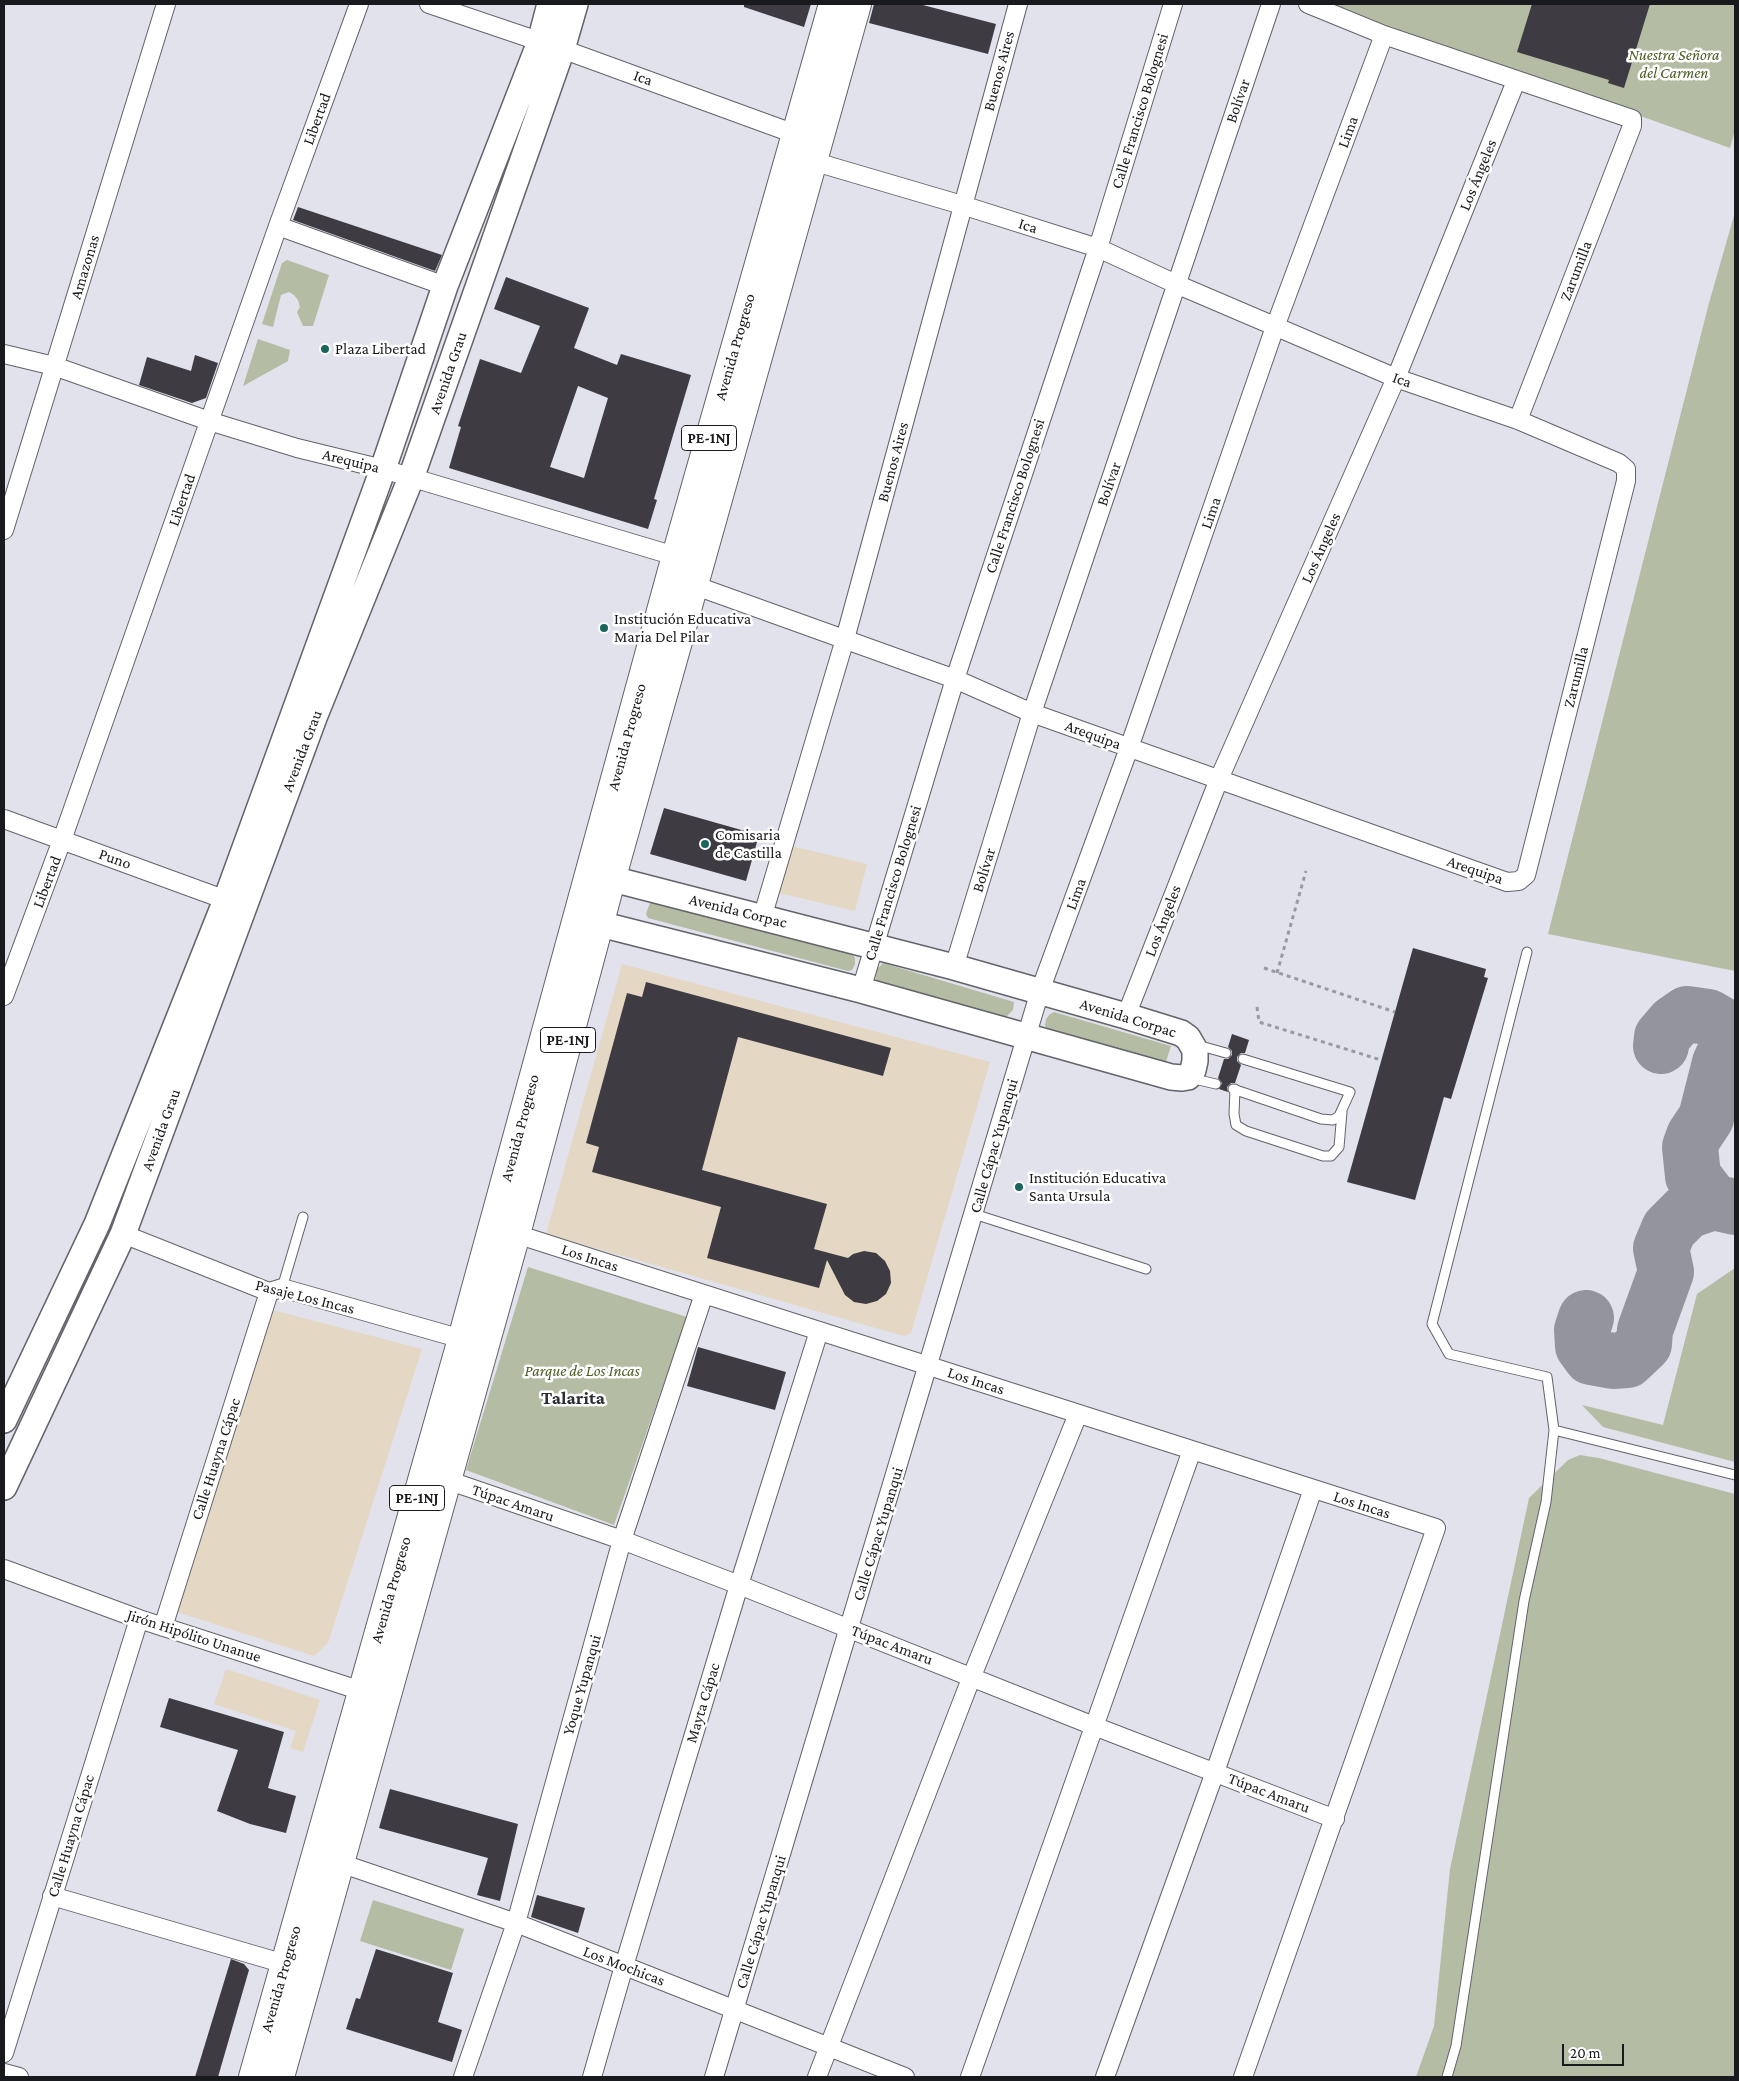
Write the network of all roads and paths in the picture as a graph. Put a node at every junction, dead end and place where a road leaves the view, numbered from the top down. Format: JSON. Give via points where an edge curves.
{"nodes":[{"id":1,"x":166,"y":4,"type":"edge"},
{"id":2,"x":359,"y":4,"type":"edge"},
{"id":3,"x":429,"y":4,"type":"edge"},
{"id":4,"x":550,"y":4,"type":"edge"},
{"id":5,"x":575,"y":4,"type":"edge"},
{"id":6,"x":833,"y":4,"type":"edge"},
{"id":7,"x":857,"y":4,"type":"edge"},
{"id":8,"x":1018,"y":4,"type":"edge"},
{"id":9,"x":1173,"y":4,"type":"edge"},
{"id":10,"x":1272,"y":4,"type":"edge"},
{"id":11,"x":1308,"y":4,"type":"edge"},
{"id":12,"x":1384,"y":35,"type":"junction"},
{"id":13,"x":551,"y":46,"type":"junction"},
{"id":14,"x":1516,"y":80,"type":"junction"},
{"id":15,"x":795,"y":134,"type":"junction"},
{"id":16,"x":812,"y":161,"type":"junction"},
{"id":17,"x":962,"y":205,"type":"junction"},
{"id":18,"x":278,"y":226,"type":"junction"},
{"id":19,"x":1098,"y":248,"type":"junction"},
{"id":20,"x":1176,"y":284,"type":"junction"},
{"id":21,"x":445,"y":286,"type":"junction"},
{"id":22,"x":1275,"y":327,"type":"junction"},
{"id":23,"x":4,"y":354,"type":"edge"},
{"id":24,"x":54,"y":366,"type":"junction"},
{"id":25,"x":1396,"y":378,"type":"junction"},
{"id":26,"x":1518,"y":420,"type":"junction"},
{"id":27,"x":209,"y":422,"type":"junction"},
{"id":28,"x":383,"y":469,"type":"junction"},
{"id":29,"x":1626,"y":469,"type":"joint"},
{"id":30,"x":411,"y":478,"type":"junction"},
{"id":31,"x":4,"y":530,"type":"edge"},
{"id":32,"x":686,"y":571,"type":"junction"},
{"id":33,"x":845,"y":639,"type":"junction"},
{"id":34,"x":954,"y":680,"type":"junction"},
{"id":35,"x":1032,"y":713,"type":"junction"},
{"id":36,"x":1129,"y":748,"type":"junction"},
{"id":37,"x":1219,"y":779,"type":"junction"},
{"id":38,"x":4,"y":819,"type":"edge"},
{"id":39,"x":62,"y":840,"type":"junction"},
{"id":40,"x":1306,"y":871,"type":"dead end"},
{"id":41,"x":601,"y":876,"type":"junction"},
{"id":42,"x":1519,"y":881,"type":"joint"},
{"id":43,"x":226,"y":900,"type":"junction"},
{"id":44,"x":762,"y":918,"type":"junction"},
{"id":45,"x":588,"y":921,"type":"junction"},
{"id":46,"x":874,"y":947,"type":"junction"},
{"id":47,"x":1527,"y":952,"type":"dead end"},
{"id":48,"x":954,"y":967,"type":"junction"},
{"id":49,"x":1264,"y":968,"type":"dead end"},
{"id":50,"x":1276,"y":973,"type":"junction"},
{"id":51,"x":861,"y":990,"type":"junction"},
{"id":52,"x":1040,"y":991,"type":"junction"},
{"id":53,"x":4,"y":996,"type":"edge"},
{"id":54,"x":1257,"y":1007,"type":"dead end"},
{"id":55,"x":1395,"y":1012,"type":"dead end"},
{"id":56,"x":1126,"y":1016,"type":"junction"},
{"id":57,"x":1026,"y":1036,"type":"junction"},
{"id":58,"x":1193,"y":1044,"type":"junction"},
{"id":59,"x":1226,"y":1054,"type":"dead end"},
{"id":60,"x":1243,"y":1059,"type":"dead end"},
{"id":61,"x":1381,"y":1060,"type":"dead end"},
{"id":62,"x":1188,"y":1077,"type":"junction"},
{"id":63,"x":1216,"y":1084,"type":"dead end"},
{"id":64,"x":1342,"y":1112,"type":"junction"},
{"id":65,"x":974,"y":1214,"type":"junction"},
{"id":66,"x":303,"y":1217,"type":"dead end"},
{"id":67,"x":123,"y":1234,"type":"junction"},
{"id":68,"x":516,"y":1234,"type":"junction"},
{"id":69,"x":1146,"y":1270,"type":"dead end"},
{"id":70,"x":276,"y":1290,"type":"junction"},
{"id":71,"x":704,"y":1294,"type":"junction"},
{"id":72,"x":819,"y":1331,"type":"junction"},
{"id":73,"x":462,"y":1339,"type":"junction"},
{"id":74,"x":929,"y":1366,"type":"junction"},
{"id":75,"x":1078,"y":1414,"type":"junction"},
{"id":76,"x":4,"y":1420,"type":"edge"},
{"id":77,"x":1554,"y":1430,"type":"junction"},
{"id":78,"x":1192,"y":1450,"type":"junction"},
{"id":79,"x":1735,"y":1475,"type":"edge"},
{"id":80,"x":447,"y":1480,"type":"junction"},
{"id":81,"x":4,"y":1487,"type":"edge"},
{"id":82,"x":1313,"y":1489,"type":"junction"},
{"id":83,"x":622,"y":1540,"type":"junction"},
{"id":84,"x":4,"y":1569,"type":"edge"},
{"id":85,"x":739,"y":1585,"type":"junction"},
{"id":86,"x":139,"y":1619,"type":"junction"},
{"id":87,"x":163,"y":1627,"type":"junction"},
{"id":88,"x":850,"y":1628,"type":"junction"},
{"id":89,"x":972,"y":1676,"type":"junction"},
{"id":90,"x":374,"y":1695,"type":"junction"},
{"id":91,"x":1094,"y":1726,"type":"junction"},
{"id":92,"x":1215,"y":1772,"type":"junction"},
{"id":93,"x":1335,"y":1818,"type":"junction"},
{"id":94,"x":340,"y":1863,"type":"junction"},
{"id":95,"x":52,"y":1896,"type":"junction"},
{"id":96,"x":516,"y":1923,"type":"junction"},
{"id":97,"x":285,"y":1964,"type":"junction"},
{"id":98,"x":624,"y":1966,"type":"junction"},
{"id":99,"x":735,"y":2009,"type":"junction"},
{"id":100,"x":828,"y":2046,"type":"junction"},
{"id":101,"x":4,"y":2053,"type":"edge"},
{"id":102,"x":4,"y":2073,"type":"edge"},
{"id":103,"x":19,"y":2077,"type":"edge"},
{"id":104,"x":253,"y":2077,"type":"edge"},
{"id":105,"x":280,"y":2077,"type":"edge"},
{"id":106,"x":463,"y":2077,"type":"edge"},
{"id":107,"x":592,"y":2077,"type":"edge"},
{"id":108,"x":714,"y":2077,"type":"edge"},
{"id":109,"x":816,"y":2077,"type":"edge"},
{"id":110,"x":905,"y":2077,"type":"edge"},
{"id":111,"x":970,"y":2077,"type":"edge"},
{"id":112,"x":1105,"y":2077,"type":"edge"},
{"id":113,"x":1243,"y":2077,"type":"edge"},
{"id":114,"x":1447,"y":2077,"type":"edge"}],
"edges":[{"from":1,"to":24,"type":"street","name":"Amazonas"},
{"from":2,"to":18,"type":"street","name":"Libertad"},
{"from":3,"to":13,"type":"street","name":"Ica"},
{"from":4,"to":13,"type":"street","name":"Avenida Grau"},
{"from":5,"to":13,"type":"street","name":"Avenida Grau"},
{"from":6,"to":15,"type":"main road","name":"Avenida Progreso","number":"PE-1NJ"},
{"from":7,"to":16,"type":"main road","name":"Avenida Progreso","number":"PE-1NJ"},
{"from":8,"to":17,"type":"street","name":"Buenos Aires"},
{"from":9,"to":19,"type":"street","name":"Calle Francisco Bolognesi"},
{"from":10,"to":20,"type":"street","name":"Bolívar"},
{"from":11,"to":12,"type":"street"},
{"from":12,"to":14,"type":"street"},
{"from":12,"to":22,"type":"street","name":"Lima"},
{"from":13,"to":15,"type":"street","name":"Ica"},
{"from":13,"to":21,"type":"street","name":"Avenida Grau"},
{"from":13,"to":30,"type":"street","name":"Avenida Grau"},
{"from":14,"to":25,"type":"street","name":"Los Ángeles"},
{"from":14,"to":26,"type":"street","name":"Zarumilla","via":[[1632,119],[1633,123]]},
{"from":15,"to":16,"type":"street"},
{"from":15,"to":32,"type":"main road","name":"Avenida Progreso","number":"PE-1NJ"},
{"from":16,"to":17,"type":"street","name":"Ica"},
{"from":16,"to":32,"type":"main road","name":"Avenida Progreso","number":"PE-1NJ"},
{"from":17,"to":19,"type":"street","name":"Ica"},
{"from":17,"to":33,"type":"street","name":"Buenos Aires"},
{"from":18,"to":21,"type":"street"},
{"from":18,"to":27,"type":"street","name":"Libertad"},
{"from":19,"to":20,"type":"street","name":"Ica"},
{"from":19,"to":34,"type":"street","name":"Calle Francisco Bolognesi"},
{"from":20,"to":22,"type":"street","name":"Ica"},
{"from":20,"to":35,"type":"street","name":"Bolívar"},
{"from":21,"to":28,"type":"street","name":"Avenida Grau"},
{"from":22,"to":25,"type":"street","name":"Ica"},
{"from":22,"to":36,"type":"street","name":"Lima"},
{"from":23,"to":24,"type":"street","name":"Arequipa"},
{"from":24,"to":27,"type":"street","name":"Arequipa"},
{"from":24,"to":31,"type":"street","name":"Amazonas"},
{"from":25,"to":26,"type":"street","name":"Ica"},
{"from":25,"to":37,"type":"street","name":"Los Ángeles"},
{"from":26,"to":29,"type":"street","name":"Ica","via":[[1619,463]]},
{"from":27,"to":28,"type":"street","name":"Arequipa"},
{"from":27,"to":39,"type":"street","name":"Libertad"},
{"from":28,"to":30,"type":"street","name":"Arequipa"},
{"from":28,"to":43,"type":"street","name":"Avenida Grau"},
{"from":29,"to":42,"type":"street","name":"Zarumilla","via":[[1626,481],[1531,856],[1526,875]]},
{"from":30,"to":32,"type":"street","name":"Arequipa"},
{"from":30,"to":67,"type":"street","name":"Avenida Grau","via":[[315,715]]},
{"from":32,"to":33,"type":"street","name":"Arequipa"},
{"from":32,"to":41,"type":"main road","name":"Avenida Progreso","number":"PE-1NJ"},
{"from":33,"to":34,"type":"street","name":"Arequipa"},
{"from":33,"to":44,"type":"street","name":"Buenos Aires"},
{"from":34,"to":35,"type":"street","name":"Arequipa"},
{"from":34,"to":46,"type":"street","name":"Calle Francisco Bolognesi"},
{"from":35,"to":36,"type":"street","name":"Arequipa"},
{"from":35,"to":48,"type":"street","name":"Bolívar"},
{"from":36,"to":37,"type":"street","name":"Arequipa"},
{"from":36,"to":52,"type":"street","name":"Lima"},
{"from":37,"to":42,"type":"street","name":"Arequipa","via":[[1507,882]]},
{"from":37,"to":56,"type":"street","name":"Los Ángeles"},
{"from":38,"to":39,"type":"street","name":"Puno"},
{"from":39,"to":43,"type":"street","name":"Puno"},
{"from":39,"to":53,"type":"street","name":"Libertad"},
{"from":40,"to":50,"type":"path"},
{"from":41,"to":44,"type":"street","name":"Avenida Corpac"},
{"from":41,"to":45,"type":"main road","name":"Avenida Progreso","number":"PE-1NJ"},
{"from":43,"to":76,"type":"street","name":"Avenida Grau","via":[[97,1224]]},
{"from":44,"to":46,"type":"street","name":"Avenida Corpac"},
{"from":45,"to":51,"type":"street"},
{"from":45,"to":68,"type":"main road","name":"Avenida Progreso","number":"PE-1NJ"},
{"from":45,"to":73,"type":"main road","name":"Avenida Progreso","number":"PE-1NJ"},
{"from":46,"to":48,"type":"street","name":"Avenida Corpac"},
{"from":46,"to":51,"type":"street","name":"Calle Francisco Bolognesi"},
{"from":47,"to":77,"type":"lane","via":[[1432,1324],[1449,1354],[1547,1377]]},
{"from":48,"to":52,"type":"street","name":"Avenida Corpac"},
{"from":49,"to":50,"type":"path"},
{"from":50,"to":55,"type":"path"},
{"from":51,"to":57,"type":"street"},
{"from":52,"to":56,"type":"street","name":"Avenida Corpac"},
{"from":52,"to":57,"type":"street","name":"Calle Cápac Yupanqui"},
{"from":54,"to":61,"type":"path","via":[[1259,1022]]},
{"from":56,"to":58,"type":"street","name":"Avenida Corpac","via":[[1181,1034]]},
{"from":57,"to":62,"type":"street","via":[[1171,1077]]},
{"from":57,"to":65,"type":"street","name":"Calle Cápac Yupanqui"},
{"from":58,"to":59,"type":"lane"},
{"from":58,"to":62,"type":"street","name":"Avenida Corpac","via":[[1196,1061]]},
{"from":60,"to":64,"type":"lane","via":[[1350,1092]]},
{"from":62,"to":63,"type":"lane"},
{"from":64,"to":64,"type":"lane","via":[[1333,1120],[1321,1119],[1234,1089],[1236,1125],[1323,1156],[1331,1156],[1339,1147]]},
{"from":65,"to":69,"type":"lane"},
{"from":65,"to":74,"type":"street","name":"Calle Cápac Yupanqui"},
{"from":66,"to":70,"type":"lane"},
{"from":67,"to":70,"type":"street","name":"Pasaje Los Incas"},
{"from":67,"to":81,"type":"street","name":"Avenida Grau"},
{"from":68,"to":71,"type":"street","name":"Los Incas"},
{"from":68,"to":80,"type":"main road","name":"Avenida Progreso","number":"PE-1NJ"},
{"from":70,"to":73,"type":"street","name":"Pasaje Los Incas"},
{"from":70,"to":87,"type":"street","name":"Calle Huayna Cápac"},
{"from":71,"to":72,"type":"street","name":"Los Incas"},
{"from":71,"to":83,"type":"street","name":"Yoque Yupanqui"},
{"from":72,"to":74,"type":"street","name":"Los Incas"},
{"from":72,"to":85,"type":"street","name":"Mayta Cápac"},
{"from":73,"to":90,"type":"main road","name":"Avenida Progreso","number":"PE-1NJ"},
{"from":74,"to":75,"type":"street","name":"Los Incas"},
{"from":74,"to":88,"type":"street","name":"Calle Cápac Yupanqui"},
{"from":75,"to":78,"type":"street","name":"Los Incas"},
{"from":75,"to":89,"type":"street"},
{"from":77,"to":79,"type":"lane"},
{"from":77,"to":114,"type":"lane","via":[[1546,1502],[1524,1601],[1456,2046]]},
{"from":78,"to":82,"type":"street","name":"Los Incas"},
{"from":78,"to":91,"type":"street"},
{"from":80,"to":83,"type":"street","name":"Túpac Amaru"},
{"from":80,"to":90,"type":"main road","name":"Avenida Progreso","number":"PE-1NJ"},
{"from":82,"to":92,"type":"street"},
{"from":82,"to":93,"type":"street","name":"Los Incas","via":[[1436,1528]]},
{"from":83,"to":85,"type":"street","name":"Túpac Amaru"},
{"from":83,"to":96,"type":"street","name":"Yoque Yupanqui"},
{"from":84,"to":86,"type":"street","name":"Jirón Hipólito Unanue"},
{"from":85,"to":88,"type":"street","name":"Túpac Amaru"},
{"from":85,"to":98,"type":"street","name":"Mayta Cápac"},
{"from":86,"to":87,"type":"street","name":"Jirón Hipólito Unanue"},
{"from":86,"to":95,"type":"street","name":"Calle Huayna Cápac"},
{"from":87,"to":90,"type":"street","name":"Jirón Hipólito Unanue"},
{"from":88,"to":89,"type":"street","name":"Túpac Amaru"},
{"from":88,"to":99,"type":"street","name":"Calle Cápac Yupanqui"},
{"from":89,"to":91,"type":"street","name":"Túpac Amaru"},
{"from":89,"to":100,"type":"street"},
{"from":90,"to":94,"type":"main road","name":"Avenida Progreso","number":"PE-1NJ"},
{"from":90,"to":97,"type":"main road","name":"Avenida Progreso","number":"PE-1NJ"},
{"from":91,"to":92,"type":"street","name":"Túpac Amaru"},
{"from":91,"to":111,"type":"street"},
{"from":92,"to":93,"type":"street","name":"Túpac Amaru"},
{"from":92,"to":112,"type":"street"},
{"from":93,"to":113,"type":"street"},
{"from":94,"to":96,"type":"street","name":"Los Mochicas"},
{"from":94,"to":105,"type":"main road","name":"Avenida Progreso","number":"PE-1NJ"},
{"from":95,"to":97,"type":"street"},
{"from":95,"to":101,"type":"street","name":"Calle Huayna Cápac"},
{"from":96,"to":98,"type":"street","name":"Los Mochicas"},
{"from":96,"to":106,"type":"street","name":"Yoque Yupanqui"},
{"from":97,"to":104,"type":"main road","name":"Avenida Progreso","number":"PE-1NJ"},
{"from":98,"to":99,"type":"street","name":"Los Mochicas"},
{"from":98,"to":107,"type":"street","name":"Mayta Cápac"},
{"from":99,"to":100,"type":"street","name":"Los Mochicas"},
{"from":99,"to":108,"type":"street","name":"Calle Cápac Yupanqui"},
{"from":100,"to":109,"type":"street"},
{"from":100,"to":110,"type":"street","name":"Los Mochicas"},
{"from":102,"to":103,"type":"street"}]}
